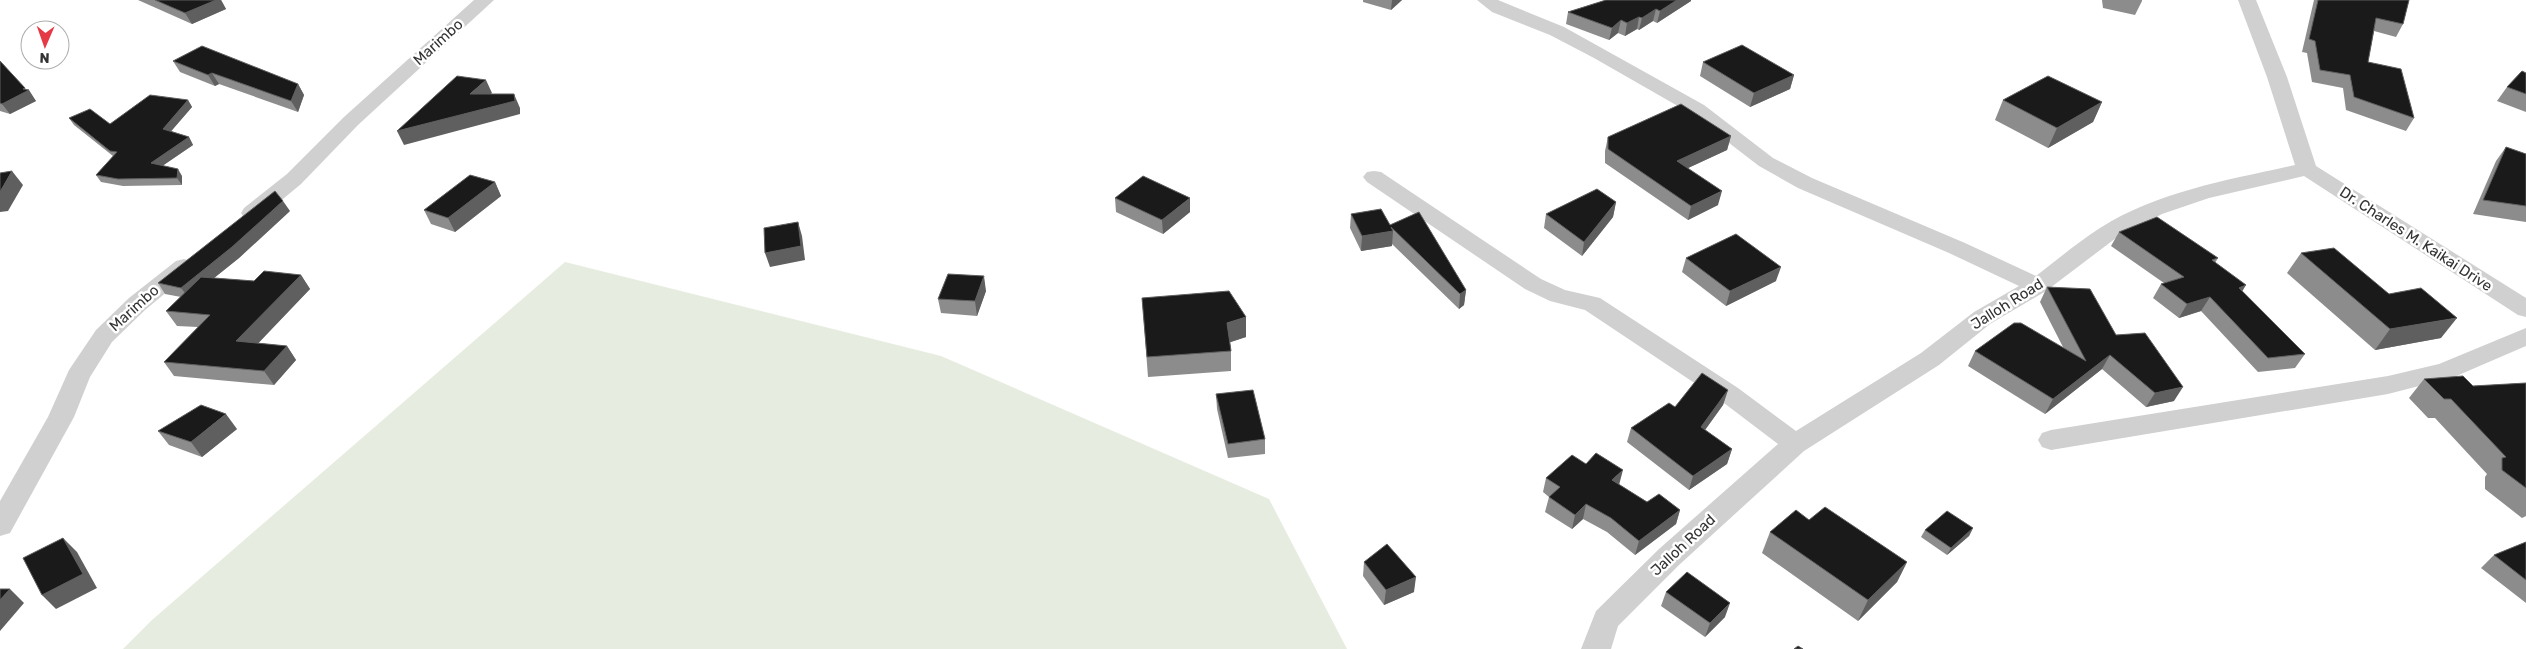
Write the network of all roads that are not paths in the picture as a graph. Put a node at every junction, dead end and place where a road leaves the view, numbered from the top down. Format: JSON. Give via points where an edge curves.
{"nodes":[{"id":1,"x":485,"y":0,"type":"edge"},
{"id":2,"x":1486,"y":0,"type":"edge"},
{"id":3,"x":2247,"y":0,"type":"edge"},
{"id":4,"x":2307,"y":169,"type":"junction"},
{"id":5,"x":1374,"y":177,"type":"dead end"},
{"id":6,"x":237,"y":225,"type":"edge"},
{"id":7,"x":198,"y":254,"type":"edge"},
{"id":8,"x":2038,"y":286,"type":"junction"},
{"id":9,"x":2526,"y":309,"type":"edge"},
{"id":10,"x":2526,"y":336,"type":"edge"},
{"id":11,"x":2052,"y":440,"type":"dead end"},
{"id":12,"x":1795,"y":444,"type":"junction"},
{"id":13,"x":0,"y":525,"type":"edge"},
{"id":14,"x":1596,"y":649,"type":"edge"}],
"edges":[{"from":1,"to":6,"type":"street","name":"Marimbo","via":[[351,121],[294,179]]},
{"from":2,"to":8,"type":"street","via":[[1498,8],[1558,31],[1601,54],[1696,109],[1766,162],[1805,183]]},
{"from":3,"to":4,"type":"street","via":[[2277,76]]},
{"from":4,"to":8,"type":"street","name":"Jalloh Road","via":[[2203,193],[2154,209],[2108,233]]},
{"from":4,"to":9,"type":"street","name":"Dr. Charles M. Kaikai Drive"},
{"from":5,"to":12,"type":"street","via":[[1533,284],[1558,296],[1592,304],[1729,394]]},
{"from":7,"to":13,"type":"street","name":"Marimbo","via":[[104,336],[78,376],[61,417]]},
{"from":8,"to":12,"type":"street","name":"Jalloh Road","via":[[1982,318],[1930,359]]},
{"from":10,"to":11,"type":"street","via":[[2445,371],[2388,385]]},
{"from":12,"to":14,"type":"street","name":"Jalloh Road","via":[[1669,557],[1606,620]]}]}
